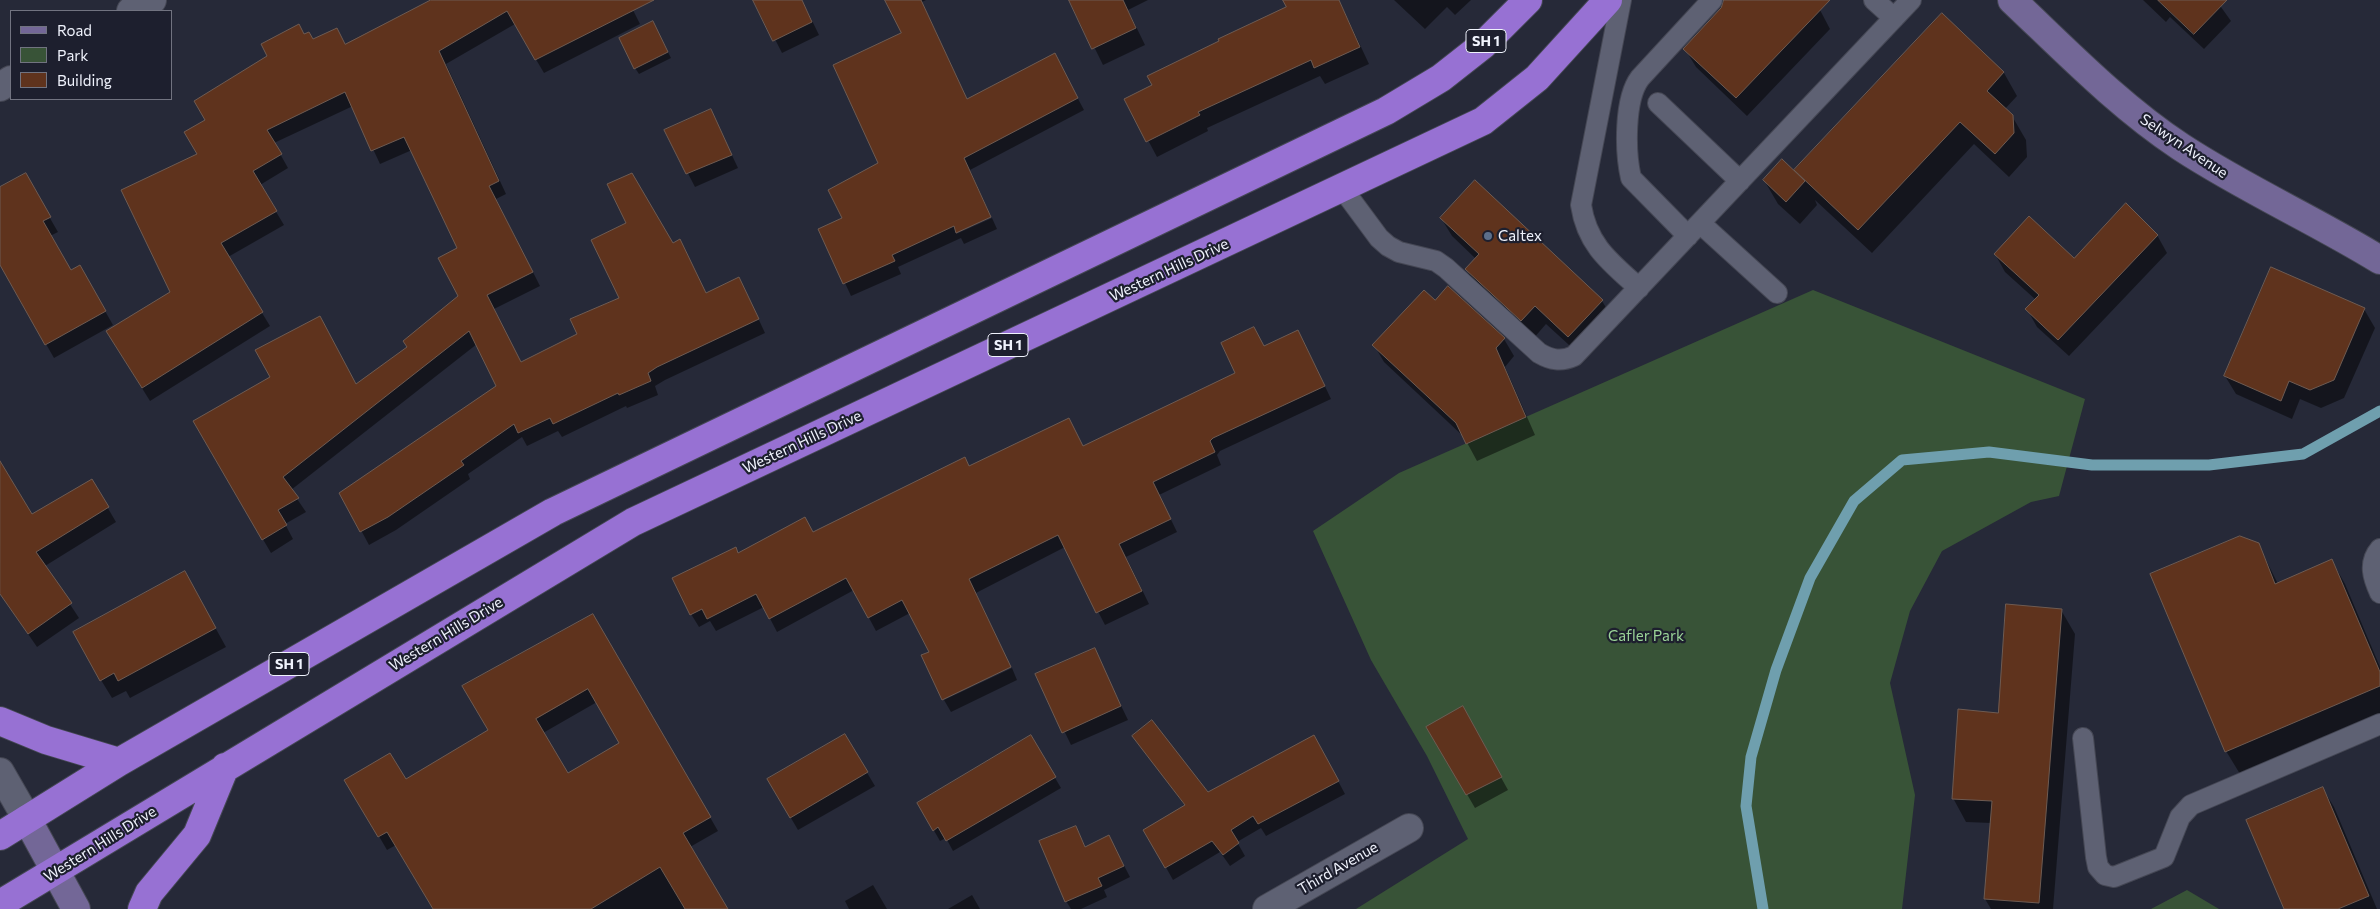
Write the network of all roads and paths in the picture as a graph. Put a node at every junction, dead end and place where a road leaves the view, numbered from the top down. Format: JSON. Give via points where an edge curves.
{"nodes":[{"id":1,"x":152,"y":0,"type":"edge"},
{"id":2,"x":1528,"y":0,"type":"edge"},
{"id":3,"x":1608,"y":0,"type":"edge"},
{"id":4,"x":1621,"y":0,"type":"edge"},
{"id":5,"x":1712,"y":0,"type":"edge"},
{"id":6,"x":1874,"y":0,"type":"edge"},
{"id":7,"x":1910,"y":0,"type":"edge"},
{"id":8,"x":2012,"y":0,"type":"edge"},
{"id":9,"x":133,"y":10,"type":"edge"},
{"id":10,"x":1894,"y":18,"type":"junction"},
{"id":11,"x":1658,"y":103,"type":"dead end"},
{"id":12,"x":1740,"y":181,"type":"junction"},
{"id":13,"x":1342,"y":188,"type":"junction"},
{"id":14,"x":1694,"y":230,"type":"junction"},
{"id":15,"x":2375,"y":256,"type":"edge"},
{"id":16,"x":1639,"y":288,"type":"junction"},
{"id":17,"x":1777,"y":292,"type":"dead end"},
{"id":18,"x":2380,"y":549,"type":"edge"},
{"id":19,"x":2380,"y":593,"type":"edge"},
{"id":20,"x":0,"y":721,"type":"edge"},
{"id":21,"x":2380,"y":724,"type":"edge"},
{"id":22,"x":2083,"y":738,"type":"dead end"},
{"id":23,"x":119,"y":762,"type":"junction"},
{"id":24,"x":225,"y":767,"type":"junction"},
{"id":25,"x":0,"y":772,"type":"edge"},
{"id":26,"x":27,"y":819,"type":"junction"},
{"id":27,"x":1409,"y":828,"type":"dead end"},
{"id":28,"x":0,"y":836,"type":"edge"},
{"id":29,"x":56,"y":872,"type":"junction"},
{"id":30,"x":0,"y":904,"type":"edge"},
{"id":31,"x":76,"y":909,"type":"edge"},
{"id":32,"x":142,"y":909,"type":"edge"},
{"id":33,"x":1267,"y":909,"type":"edge"}],
"edges":[{"from":1,"to":9,"type":"street"},
{"from":2,"to":23,"type":"highway","number":"SH 1","via":[[1483,45],[1441,78],[1386,111],[552,512]]},
{"from":3,"to":13,"type":"highway","name":"Western Hills Drive","number":"SH 1","via":[[1537,78],[1483,122]]},
{"from":4,"to":16,"type":"lane","via":[[1581,205],[1583,221],[1592,241]]},
{"from":5,"to":14,"type":"lane","via":[[1640,78],[1629,102],[1628,166],[1631,178]]},
{"from":6,"to":10,"type":"lane"},
{"from":7,"to":10,"type":"lane"},
{"from":8,"to":15,"type":"main road","name":"Selwyn Avenue","via":[[2095,80],[2180,146],[2231,178]]},
{"from":10,"to":12,"type":"lane"},
{"from":11,"to":12,"type":"lane"},
{"from":12,"to":14,"type":"lane"},
{"from":13,"to":16,"type":"lane","via":[[1378,238],[1399,252],[1422,256],[1446,268],[1539,353],[1550,359],[1566,360],[1574,356]]},
{"from":13,"to":24,"type":"highway","name":"Western Hills Drive","number":"SH 1","via":[[633,522]]},
{"from":14,"to":16,"type":"lane"},
{"from":14,"to":17,"type":"lane"},
{"from":18,"to":19,"type":"lane","via":[[2373,568]]},
{"from":20,"to":23,"type":"highway","via":[[46,740]]},
{"from":21,"to":22,"type":"lane","via":[[2191,805],[2180,817],[2164,857],[2114,877],[2105,876],[2098,867]]},
{"from":23,"to":26,"type":"highway","number":"SH 1"},
{"from":24,"to":29,"type":"highway","name":"Western Hills Drive","number":"SH 1"},
{"from":24,"to":32,"type":"highway","via":[[197,835],[149,893]]},
{"from":25,"to":26,"type":"street"},
{"from":26,"to":28,"type":"highway","number":"SH 1"},
{"from":26,"to":29,"type":"main road"},
{"from":27,"to":33,"type":"street","name":"Third Avenue"},
{"from":29,"to":30,"type":"highway","name":"Western Hills Drive","number":"SH 1"},
{"from":29,"to":31,"type":"main road"}]}
